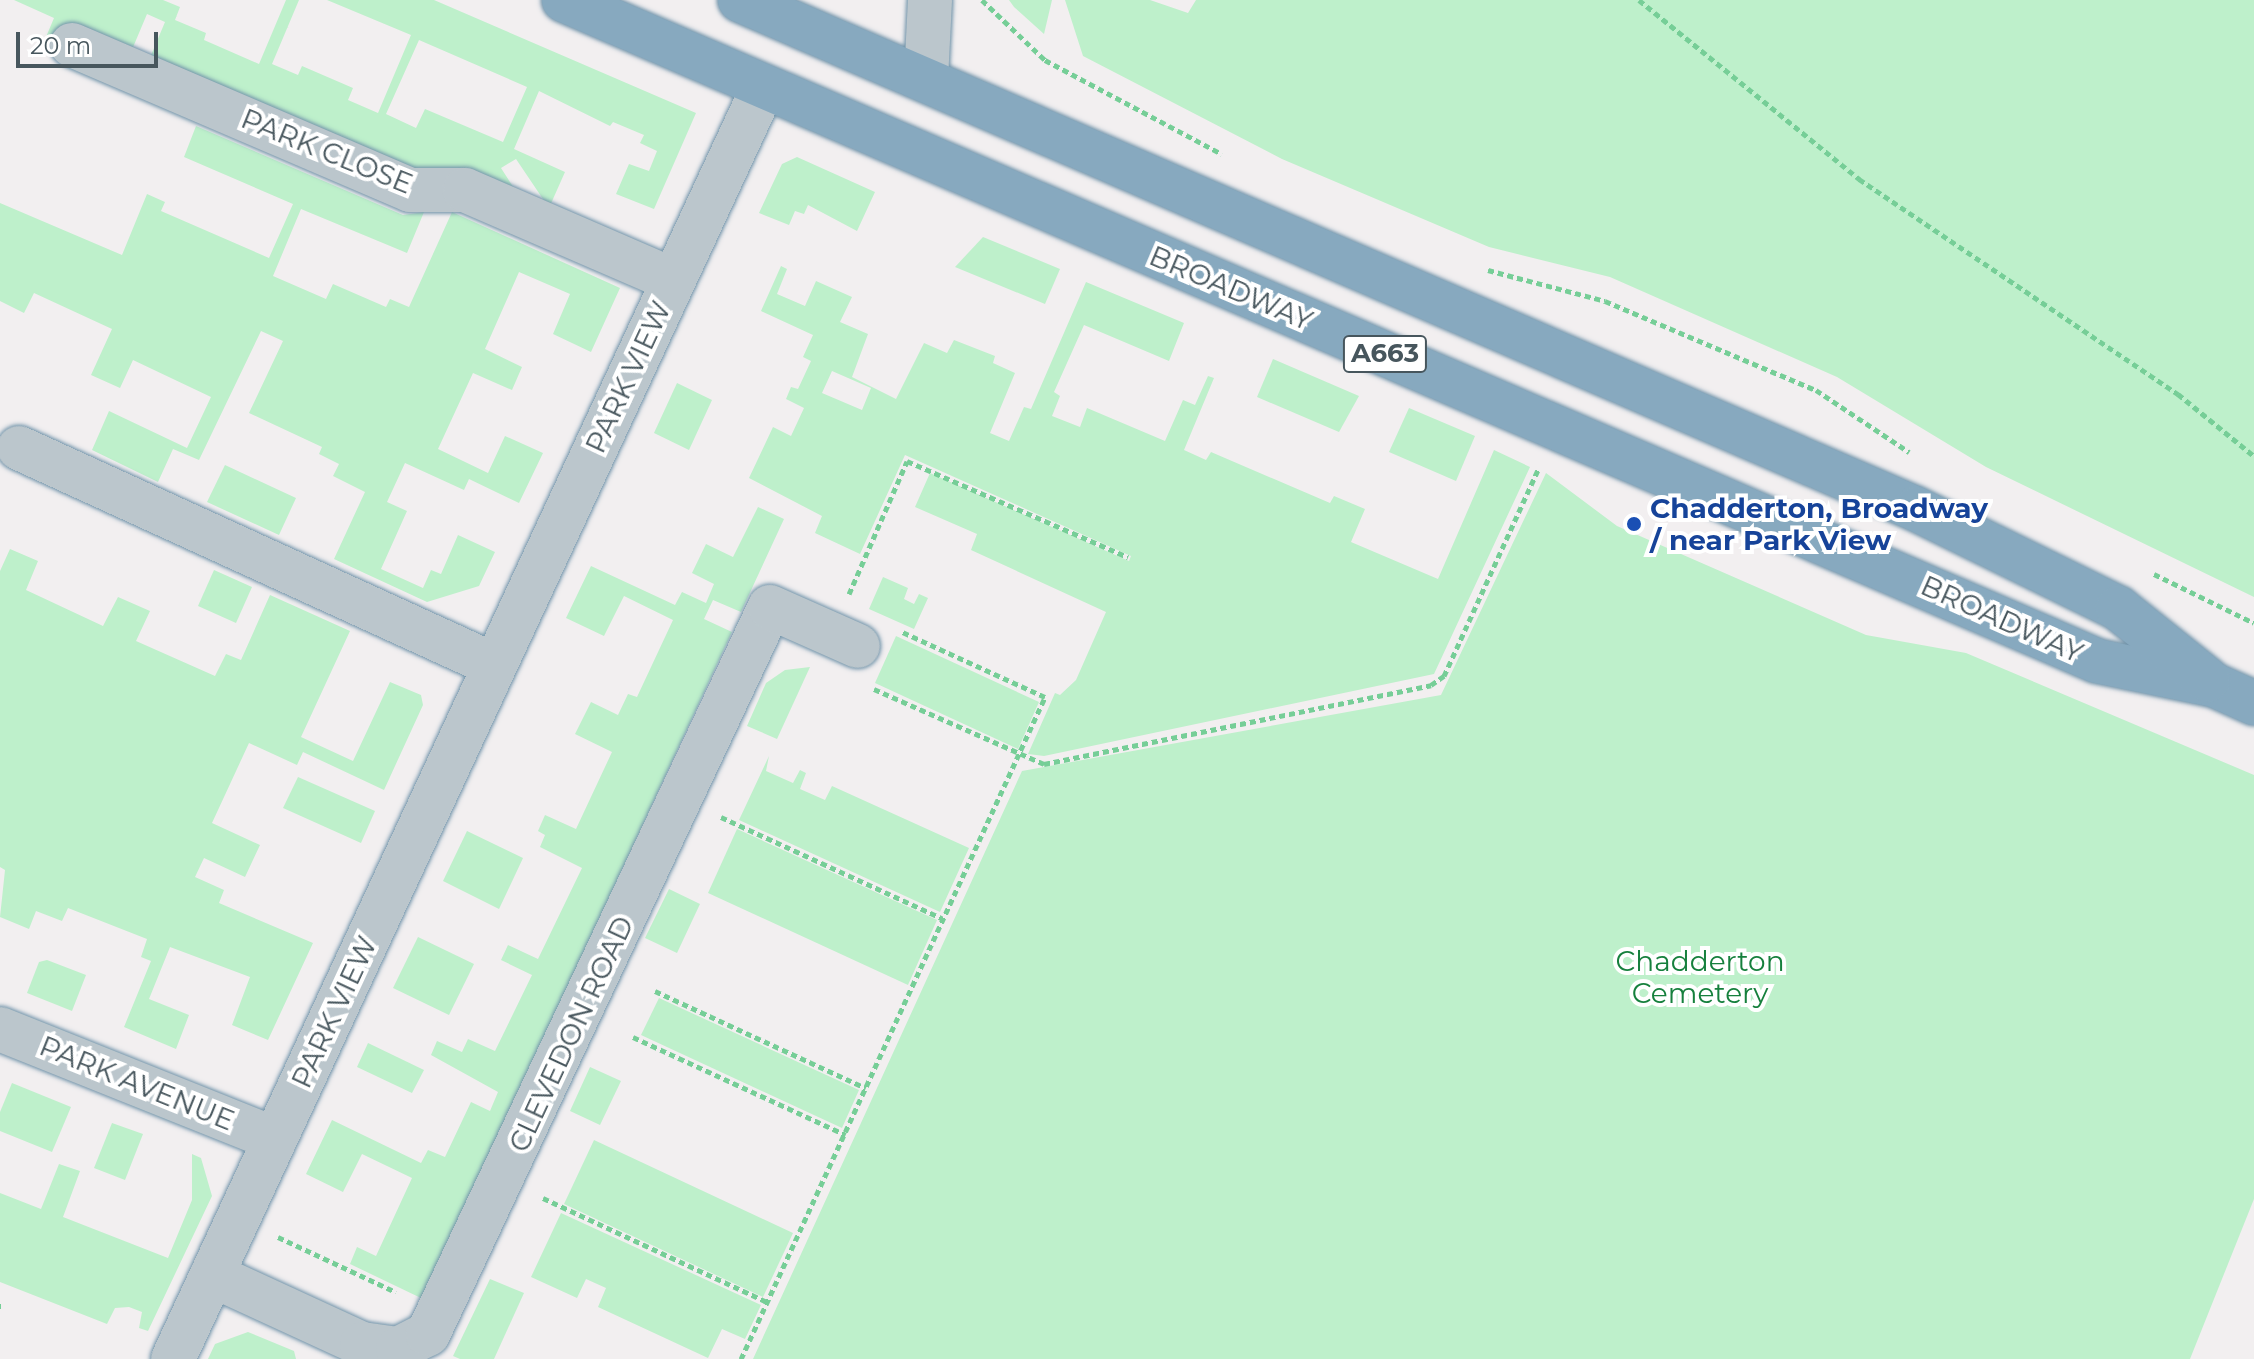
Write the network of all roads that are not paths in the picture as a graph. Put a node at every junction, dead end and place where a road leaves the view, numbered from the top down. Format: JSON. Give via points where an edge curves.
{"nodes":[{"id":1,"x":564,"y":0,"type":"edge"},
{"id":2,"x":740,"y":0,"type":"edge"},
{"id":3,"x":930,"y":0,"type":"edge"},
{"id":4,"x":72,"y":45,"type":"dead end"},
{"id":5,"x":926,"y":79,"type":"junction"},
{"id":6,"x":763,"y":88,"type":"junction"},
{"id":7,"x":673,"y":280,"type":"junction"},
{"id":8,"x":19,"y":448,"type":"dead end"},
{"id":9,"x":872,"y":653,"type":"road end"},
{"id":10,"x":494,"y":665,"type":"junction"},
{"id":11,"x":2214,"y":685,"type":"junction"},
{"id":12,"x":2254,"y":703,"type":"edge"},
{"id":13,"x":0,"y":1029,"type":"edge"},
{"id":14,"x":275,"y":1139,"type":"junction"},
{"id":15,"x":212,"y":1275,"type":"junction"},
{"id":16,"x":173,"y":1359,"type":"edge"}],
"edges":[{"from":1,"to":6,"type":"highway","name":"BROADWAY","number":"A663"},
{"from":2,"to":5,"type":"highway","name":"BROADWAY","number":"A663"},
{"from":3,"to":5,"type":"street"},
{"from":4,"to":7,"type":"street","name":"PARK CLOSE","via":[[410,190],[465,190]]},
{"from":5,"to":11,"type":"highway","name":"BROADWAY","number":"A663","via":[[1916,509],[2118,608]]},
{"from":6,"to":7,"type":"street","name":"PARK VIEW"},
{"from":6,"to":11,"type":"highway","name":"BROADWAY","number":"A663","via":[[2097,661]]},
{"from":7,"to":10,"type":"street","name":"PARK VIEW"},
{"from":8,"to":10,"type":"street"},
{"from":9,"to":15,"type":"street","name":"CLEVEDON ROAD","via":[[770,607],[428,1334],[398,1349],[362,1344]]},
{"from":10,"to":14,"type":"street","name":"PARK VIEW"},
{"from":11,"to":12,"type":"highway","name":"BROADWAY","number":"A663"},
{"from":13,"to":14,"type":"street","name":"PARK AVENUE"},
{"from":14,"to":15,"type":"street","name":"PARK VIEW"},
{"from":15,"to":16,"type":"street","name":"PARK VIEW"}]}
